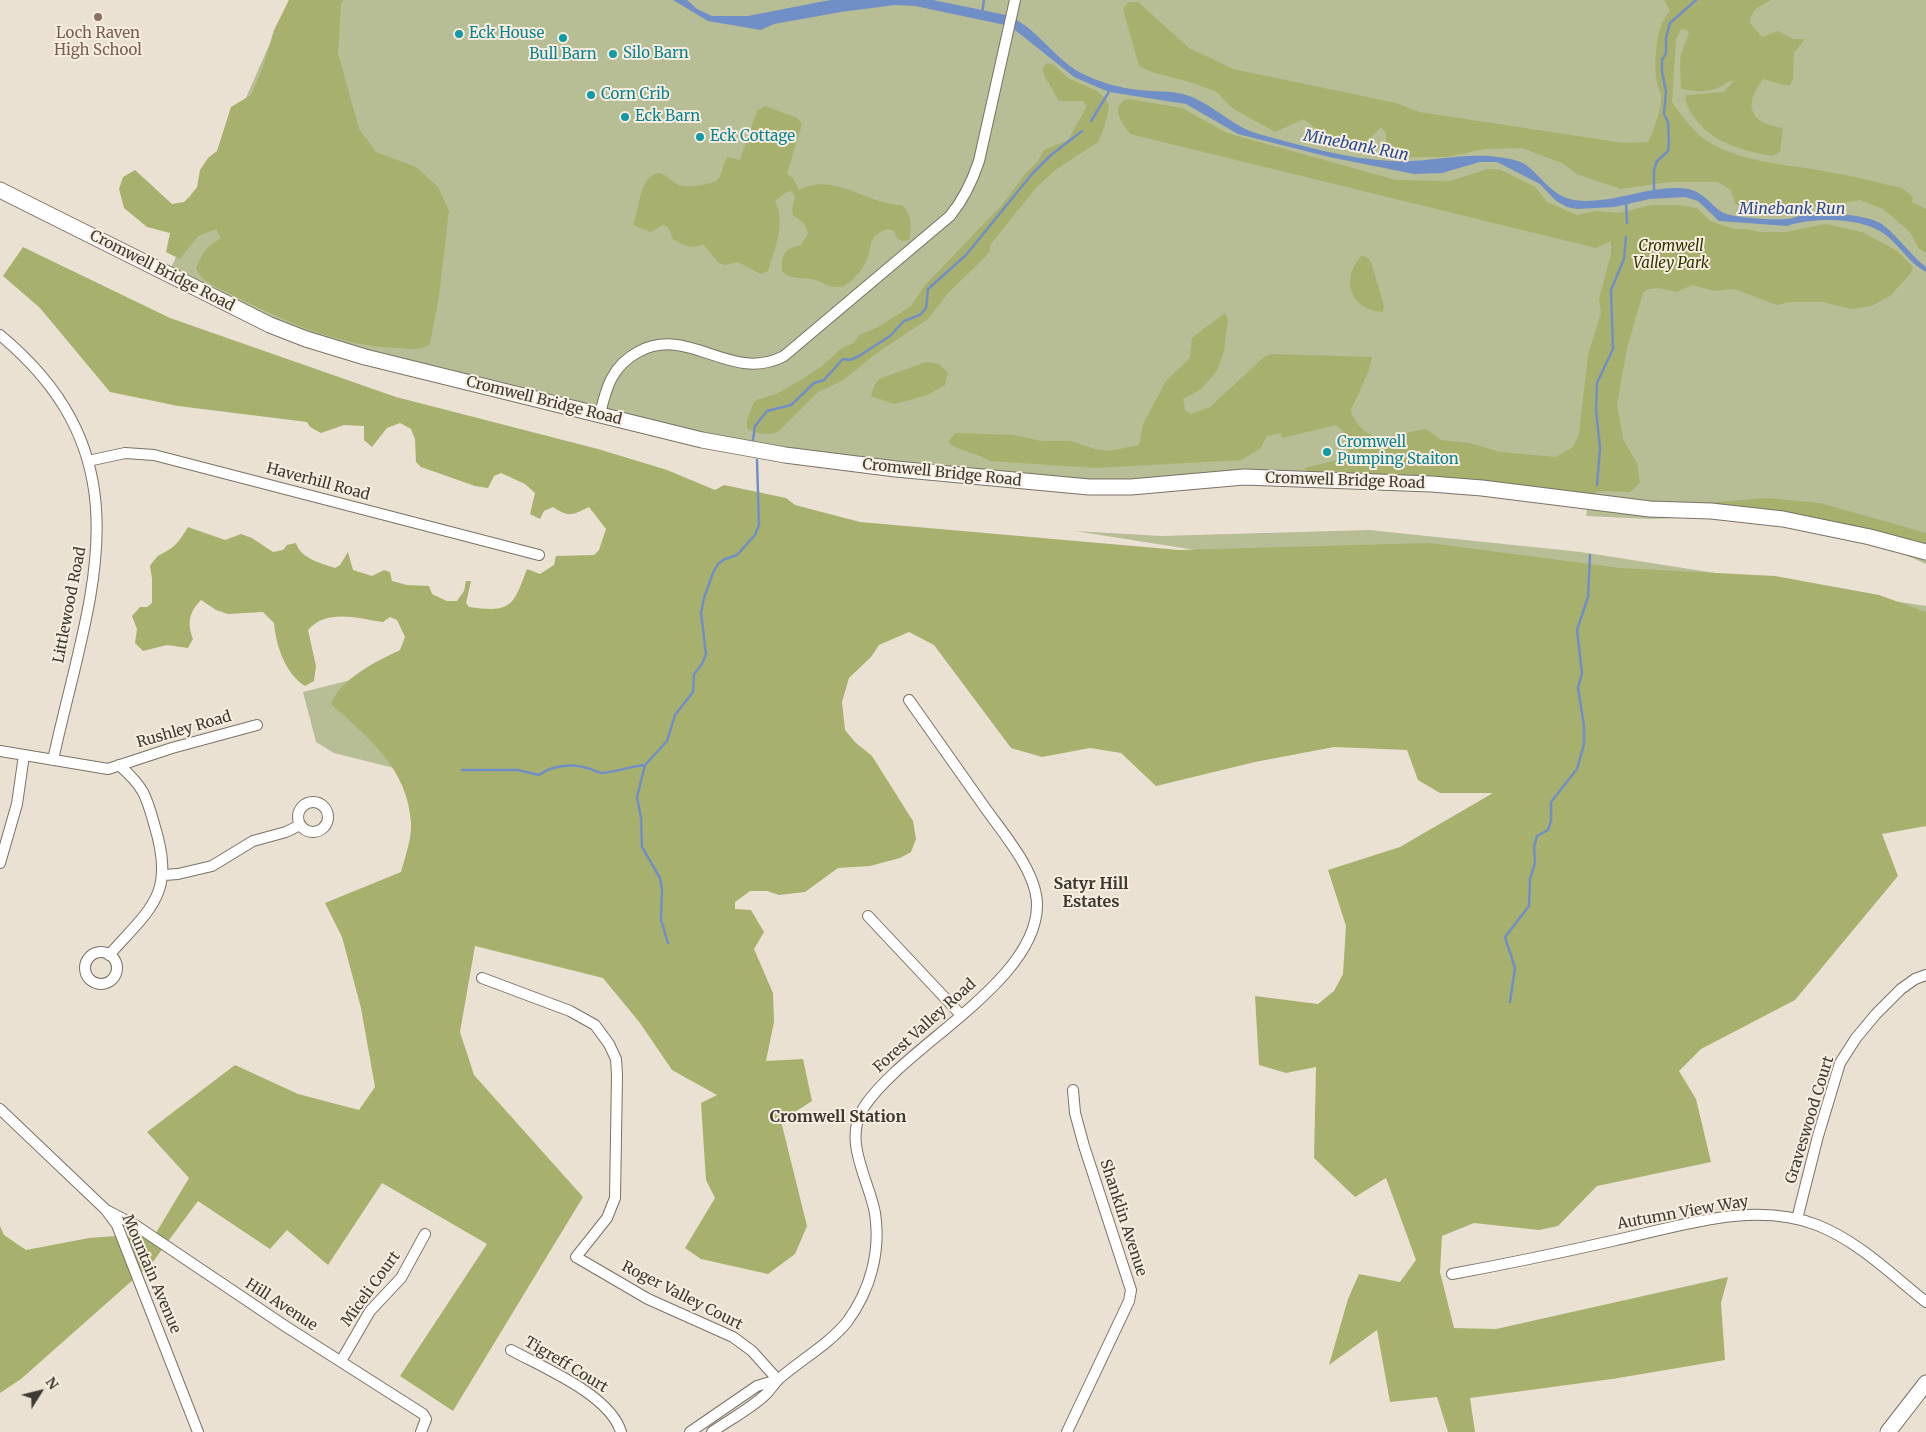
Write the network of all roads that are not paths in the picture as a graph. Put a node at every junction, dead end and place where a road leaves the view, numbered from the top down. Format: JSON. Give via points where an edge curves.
{"nodes":[{"id":1,"x":1014,"y":3,"type":"edge"},
{"id":2,"x":0,"y":190,"type":"edge"},
{"id":3,"x":0,"y":335,"type":"edge"},
{"id":4,"x":600,"y":414,"type":"junction"},
{"id":5,"x":88,"y":461,"type":"junction"},
{"id":6,"x":1926,"y":552,"type":"edge"},
{"id":7,"x":540,"y":555,"type":"dead end"},
{"id":8,"x":909,"y":700,"type":"dead end"},
{"id":9,"x":257,"y":725,"type":"dead end"},
{"id":10,"x":0,"y":751,"type":"edge"},
{"id":11,"x":24,"y":755,"type":"junction"},
{"id":12,"x":53,"y":760,"type":"junction"},
{"id":13,"x":119,"y":765,"type":"junction"},
{"id":14,"x":300,"y":824,"type":"dead end"},
{"id":15,"x":0,"y":863,"type":"edge"},
{"id":16,"x":164,"y":875,"type":"junction"},
{"id":17,"x":868,"y":916,"type":"dead end"},
{"id":18,"x":109,"y":955,"type":"dead end"},
{"id":19,"x":1926,"y":976,"type":"edge"},
{"id":20,"x":482,"y":978,"type":"dead end"},
{"id":21,"x":962,"y":1015,"type":"junction"},
{"id":22,"x":1073,"y":1090,"type":"dead end"},
{"id":23,"x":0,"y":1109,"type":"edge"},
{"id":24,"x":106,"y":1210,"type":"junction"},
{"id":25,"x":1797,"y":1219,"type":"junction"},
{"id":26,"x":425,"y":1234,"type":"dead end"},
{"id":27,"x":1452,"y":1274,"type":"dead end"},
{"id":28,"x":1926,"y":1302,"type":"edge"},
{"id":29,"x":511,"y":1350,"type":"dead end"},
{"id":30,"x":340,"y":1361,"type":"junction"},
{"id":31,"x":778,"y":1380,"type":"junction"},
{"id":32,"x":1926,"y":1383,"type":"edge"},
{"id":33,"x":198,"y":1432,"type":"edge"},
{"id":34,"x":421,"y":1432,"type":"edge"},
{"id":35,"x":621,"y":1432,"type":"edge"},
{"id":36,"x":690,"y":1432,"type":"edge"},
{"id":37,"x":712,"y":1432,"type":"edge"},
{"id":38,"x":1067,"y":1432,"type":"edge"},
{"id":39,"x":1888,"y":1432,"type":"edge"}],
"edges":[{"from":1,"to":4,"type":"street","via":[[972,182],[962,201],[938,229],[784,356],[773,362],[745,365],[681,345],[667,343],[642,350],[629,357],[611,376]]},
{"from":2,"to":4,"type":"main road","name":"Cromwell Bridge Road","via":[[270,325],[306,339],[365,357]]},
{"from":3,"to":5,"type":"street","name":"Littlewood Road","via":[[31,363],[55,392],[79,432]]},
{"from":4,"to":6,"type":"main road","name":"Cromwell Bridge Road","via":[[748,449],[905,470],[1089,487],[1131,487],[1244,476],[1440,485],[1650,509],[1711,511],[1783,519]]},
{"from":5,"to":7,"type":"street","name":"Haverhill Road","via":[[125,453],[154,456]]},
{"from":5,"to":12,"type":"street","name":"Littlewood Road","via":[[98,514],[96,559]]},
{"from":8,"to":21,"type":"street","name":"Forest Valley Road","via":[[1023,863],[1036,894],[1033,928],[1024,951]]},
{"from":9,"to":13,"type":"street","name":"Rushley Road"},
{"from":10,"to":11,"type":"street","name":"Rushley Road"},
{"from":11,"to":12,"type":"street","name":"Rushley Road"},
{"from":11,"to":15,"type":"street","via":[[17,804]]},
{"from":12,"to":13,"type":"street","name":"Rushley Road","via":[[108,769]]},
{"from":13,"to":16,"type":"street","via":[[144,790],[162,850]]},
{"from":14,"to":16,"type":"street","via":[[286,832],[252,841],[212,866]]},
{"from":16,"to":18,"type":"street","via":[[147,911]]},
{"from":17,"to":21,"type":"street"},
{"from":19,"to":25,"type":"street","name":"Graveswood Court","via":[[1901,989],[1882,1008],[1840,1063]]},
{"from":20,"to":31,"type":"street","name":"Roger Valley Court","via":[[585,1018],[602,1033],[616,1059],[615,1198],[607,1218],[576,1257],[648,1299],[733,1337],[752,1351]]},
{"from":21,"to":31,"type":"street","name":"Forest Valley Road","via":[[896,1073],[862,1109],[857,1124],[857,1151],[875,1212],[877,1250],[873,1268],[862,1297],[846,1322],[830,1339]]},
{"from":22,"to":38,"type":"street","name":"Shanklin Avenue","via":[[1084,1146],[1131,1290],[1102,1363]]},
{"from":23,"to":24,"type":"street","name":"Mountain Avenue"},
{"from":24,"to":30,"type":"street","name":"Hill Avenue","via":[[135,1225]]},
{"from":24,"to":33,"type":"street","name":"Mountain Avenue","via":[[123,1238]]},
{"from":25,"to":27,"type":"street","name":"Autumn View Way","via":[[1766,1214],[1737,1216]]},
{"from":25,"to":28,"type":"street","name":"Autumn View Way","via":[[1828,1230],[1854,1245]]},
{"from":26,"to":30,"type":"street","name":"Miceli Court","via":[[401,1278],[370,1310]]},
{"from":29,"to":35,"type":"street","name":"Tigreff Court","via":[[598,1399],[614,1415]]},
{"from":30,"to":34,"type":"street","name":"Hill Avenue","via":[[423,1414],[426,1419]]},
{"from":31,"to":36,"type":"street","name":"Forest Valley Road","via":[[757,1386]]},
{"from":31,"to":37,"type":"street","name":"Forest Valley Road","via":[[765,1396]]},
{"from":32,"to":39,"type":"main road"}]}
